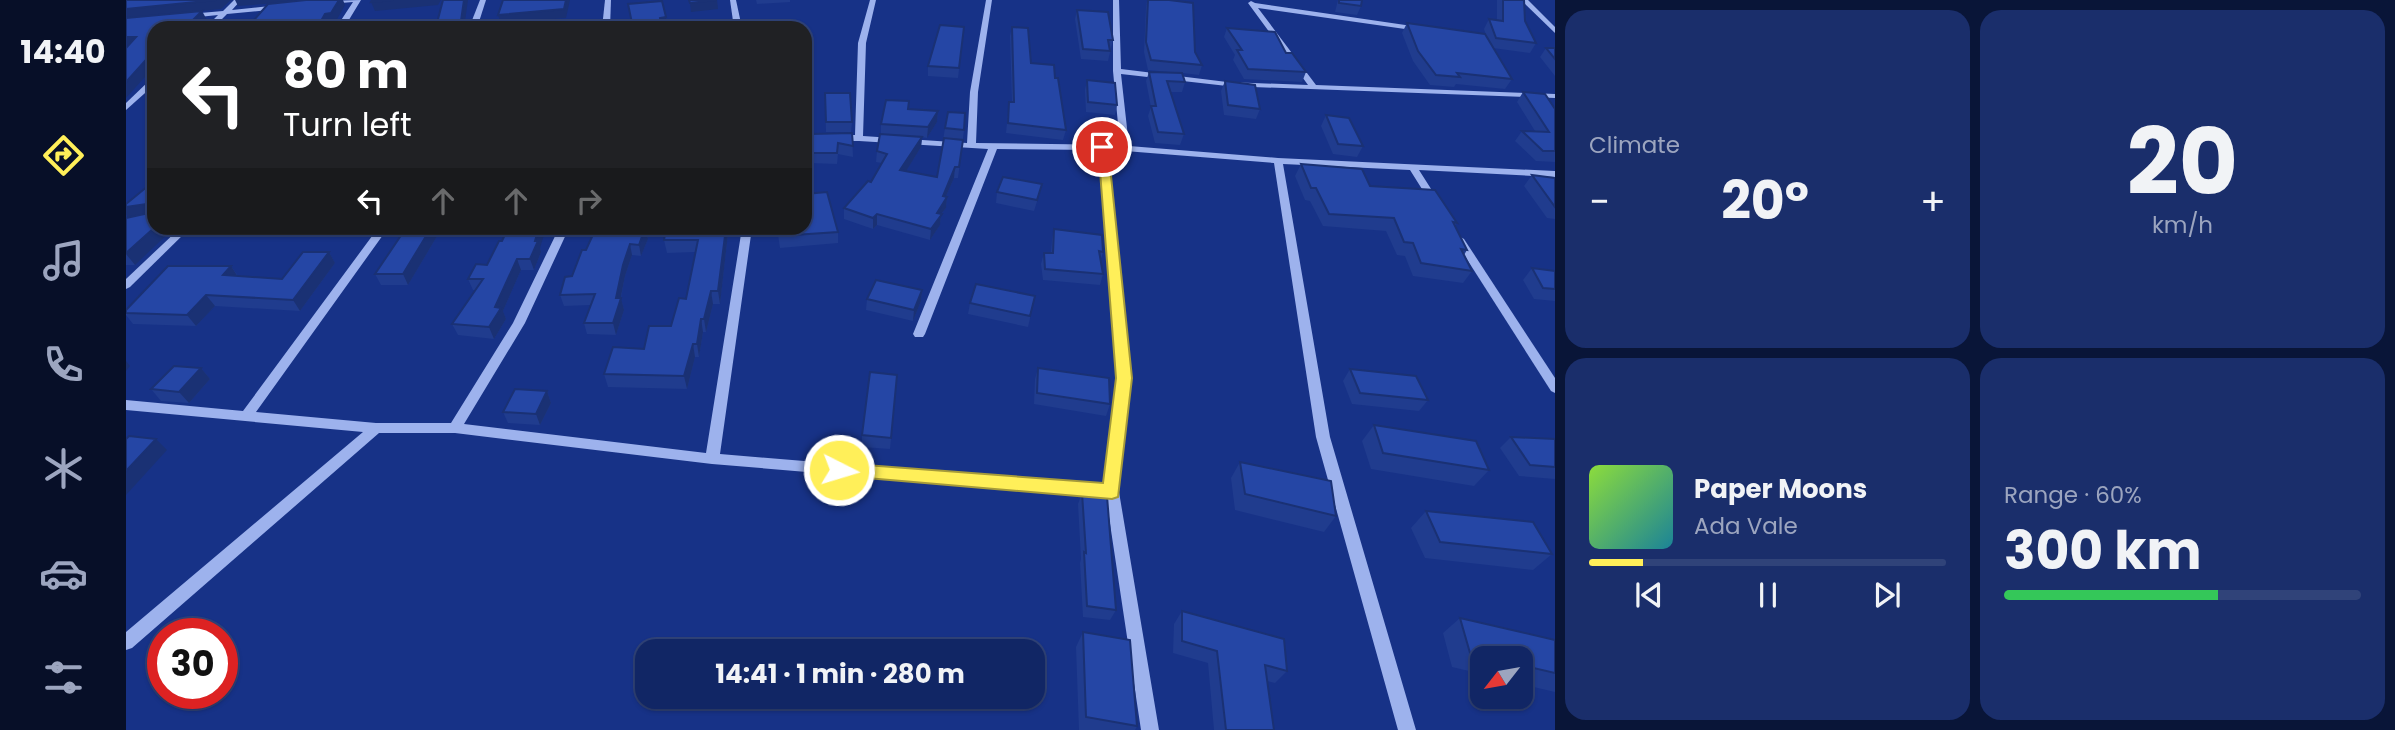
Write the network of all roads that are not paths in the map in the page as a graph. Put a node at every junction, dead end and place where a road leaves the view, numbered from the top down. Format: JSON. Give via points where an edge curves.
{"nodes":[{"id":1,"x":238,"y":0,"type":"edge"},
{"id":2,"x":353,"y":0,"type":"edge"},
{"id":3,"x":358,"y":0,"type":"edge"},
{"id":4,"x":483,"y":0,"type":"edge"},
{"id":5,"x":608,"y":0,"type":"edge"},
{"id":6,"x":733,"y":0,"type":"edge"},
{"id":7,"x":873,"y":0,"type":"edge"},
{"id":8,"x":989,"y":0,"type":"edge"},
{"id":9,"x":1116,"y":0,"type":"edge"},
{"id":10,"x":1524,"y":0,"type":"edge"},
{"id":11,"x":1250,"y":2,"type":"edge"},
{"id":12,"x":314,"y":4,"type":"edge"},
{"id":13,"x":289,"y":6,"type":"edge"},
{"id":14,"x":1273,"y":8,"type":"junction"},
{"id":15,"x":226,"y":12,"type":"junction"},
{"id":16,"x":1259,"y":12,"type":"junction"},
{"id":17,"x":176,"y":18,"type":"edge"},
{"id":18,"x":216,"y":21,"type":"edge"},
{"id":19,"x":344,"y":21,"type":"edge"},
{"id":20,"x":475,"y":21,"type":"edge"},
{"id":21,"x":606,"y":21,"type":"edge"},
{"id":22,"x":737,"y":21,"type":"edge"},
{"id":23,"x":1428,"y":30,"type":"edge"},
{"id":24,"x":1555,"y":31,"type":"edge"},
{"id":25,"x":1117,"y":71,"type":"junction"},
{"id":26,"x":1314,"y":87,"type":"junction"},
{"id":27,"x":147,"y":88,"type":"edge"},
{"id":28,"x":1555,"y":96,"type":"edge"},
{"id":29,"x":126,"y":108,"type":"edge"},
{"id":30,"x":812,"y":138,"type":"edge"},
{"id":31,"x":859,"y":138,"type":"junction"},
{"id":32,"x":971,"y":146,"type":"junction"},
{"id":33,"x":994,"y":146,"type":"junction"},
{"id":34,"x":1102,"y":147,"type":"junction"},
{"id":35,"x":1125,"y":148,"type":"junction"},
{"id":36,"x":1278,"y":161,"type":"junction"},
{"id":37,"x":1412,"y":166,"type":"junction"},
{"id":38,"x":1555,"y":174,"type":"edge"},
{"id":39,"x":1442,"y":213,"type":"edge"},
{"id":40,"x":1450,"y":225,"type":"edge"},
{"id":41,"x":178,"y":235,"type":"edge"},
{"id":42,"x":378,"y":235,"type":"edge"},
{"id":43,"x":561,"y":235,"type":"edge"},
{"id":44,"x":746,"y":235,"type":"edge"},
{"id":45,"x":126,"y":285,"type":"edge"},
{"id":46,"x":919,"y":334,"type":"dead end"},
{"id":47,"x":1555,"y":388,"type":"edge"},
{"id":48,"x":126,"y":404,"type":"edge"},
{"id":49,"x":247,"y":415,"type":"junction"},
{"id":50,"x":376,"y":428,"type":"junction"},
{"id":51,"x":455,"y":428,"type":"junction"},
{"id":52,"x":712,"y":458,"type":"junction"},
{"id":53,"x":1112,"y":492,"type":"junction"},
{"id":54,"x":126,"y":642,"type":"edge"},
{"id":55,"x":1150,"y":730,"type":"edge"},
{"id":56,"x":1407,"y":730,"type":"edge"}],
"edges":[{"from":1,"to":15,"type":"street"},
{"from":2,"to":12,"type":"street"},
{"from":3,"to":19,"type":"street"},
{"from":4,"to":20,"type":"street"},
{"from":5,"to":21,"type":"street"},
{"from":6,"to":22,"type":"street"},
{"from":7,"to":31,"type":"street","via":[[862,43]]},
{"from":8,"to":32,"type":"street","via":[[974,92]]},
{"from":9,"to":25,"type":"street"},
{"from":10,"to":24,"type":"street"},
{"from":11,"to":14,"type":"street"},
{"from":11,"to":16,"type":"street"},
{"from":13,"to":15,"type":"street"},
{"from":14,"to":16,"type":"street"},
{"from":14,"to":23,"type":"street"},
{"from":15,"to":17,"type":"street"},
{"from":15,"to":18,"type":"street"},
{"from":16,"to":26,"type":"street"},
{"from":25,"to":26,"type":"street","via":[[1227,84]]},
{"from":25,"to":35,"type":"street"},
{"from":26,"to":28,"type":"street"},
{"from":27,"to":29,"type":"street"},
{"from":30,"to":31,"type":"street"},
{"from":31,"to":32,"type":"street"},
{"from":32,"to":33,"type":"street"},
{"from":33,"to":34,"type":"street"},
{"from":33,"to":46,"type":"street"},
{"from":34,"to":35,"type":"street"},
{"from":34,"to":53,"type":"street","via":[[1124,378]]},
{"from":35,"to":36,"type":"street"},
{"from":36,"to":37,"type":"street"},
{"from":36,"to":56,"type":"street","via":[[1323,437]]},
{"from":37,"to":38,"type":"street"},
{"from":37,"to":39,"type":"street"},
{"from":40,"to":47,"type":"street"},
{"from":41,"to":45,"type":"street"},
{"from":42,"to":49,"type":"street"},
{"from":43,"to":51,"type":"street","via":[[519,323]]},
{"from":44,"to":52,"type":"street"},
{"from":48,"to":49,"type":"street"},
{"from":49,"to":50,"type":"street"},
{"from":50,"to":51,"type":"street"},
{"from":50,"to":54,"type":"street"},
{"from":51,"to":52,"type":"street"},
{"from":52,"to":53,"type":"street"},
{"from":53,"to":55,"type":"street"}]}
